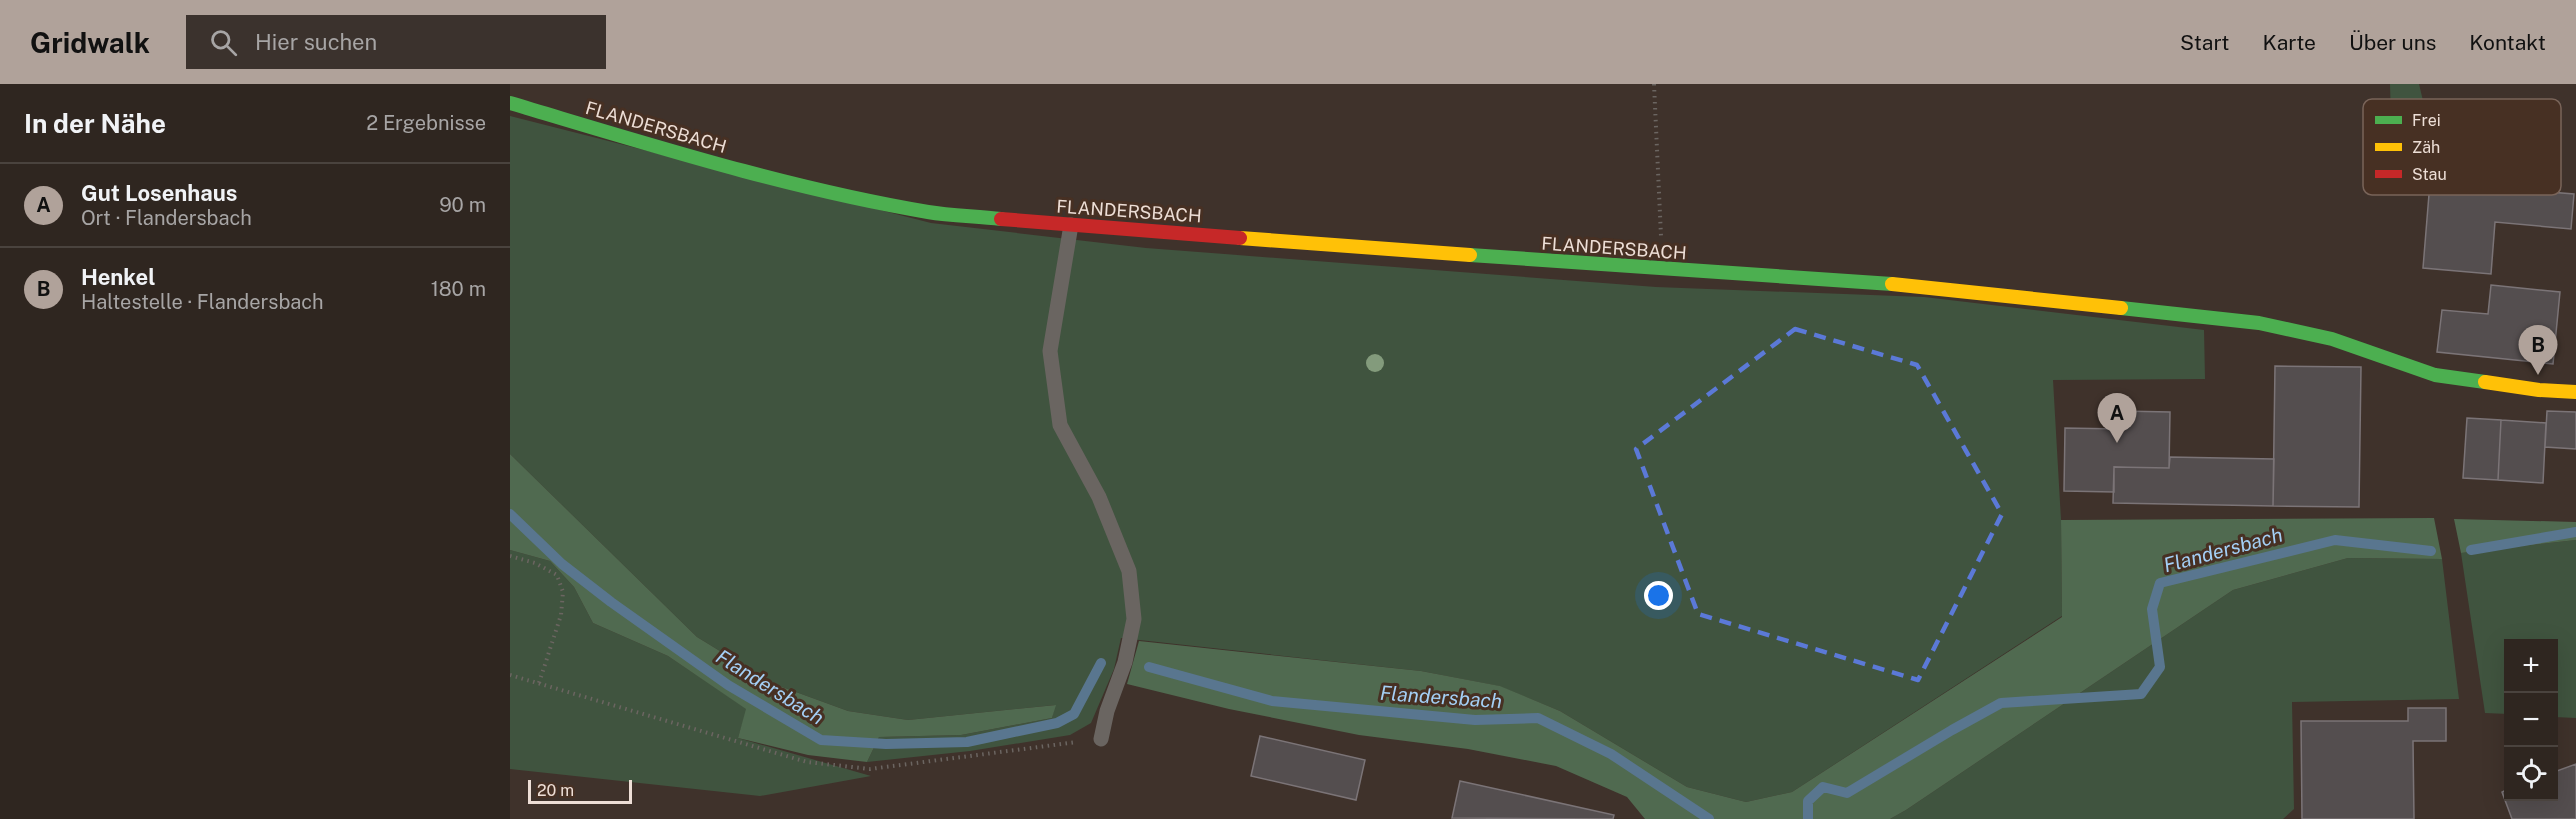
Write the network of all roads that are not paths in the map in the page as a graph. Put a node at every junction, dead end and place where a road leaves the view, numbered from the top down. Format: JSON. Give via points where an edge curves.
{"nodes":[{"id":1,"x":510,"y":103,"type":"edge"},
{"id":2,"x":1071,"y":225,"type":"junction"},
{"id":3,"x":2576,"y":392,"type":"edge"},
{"id":4,"x":1101,"y":739,"type":"road end"}],
"edges":[{"from":1,"to":2,"type":"street","name":"FLANDERSBACH","via":[[828,192],[930,212]]},
{"from":2,"to":3,"type":"street","name":"FLANDERSBACH","via":[[1922,286],[2259,322],[2332,339],[2435,375]]},
{"from":2,"to":4,"type":"lane","via":[[1050,351],[1059,425],[1099,497],[1129,571],[1134,619]]}]}
